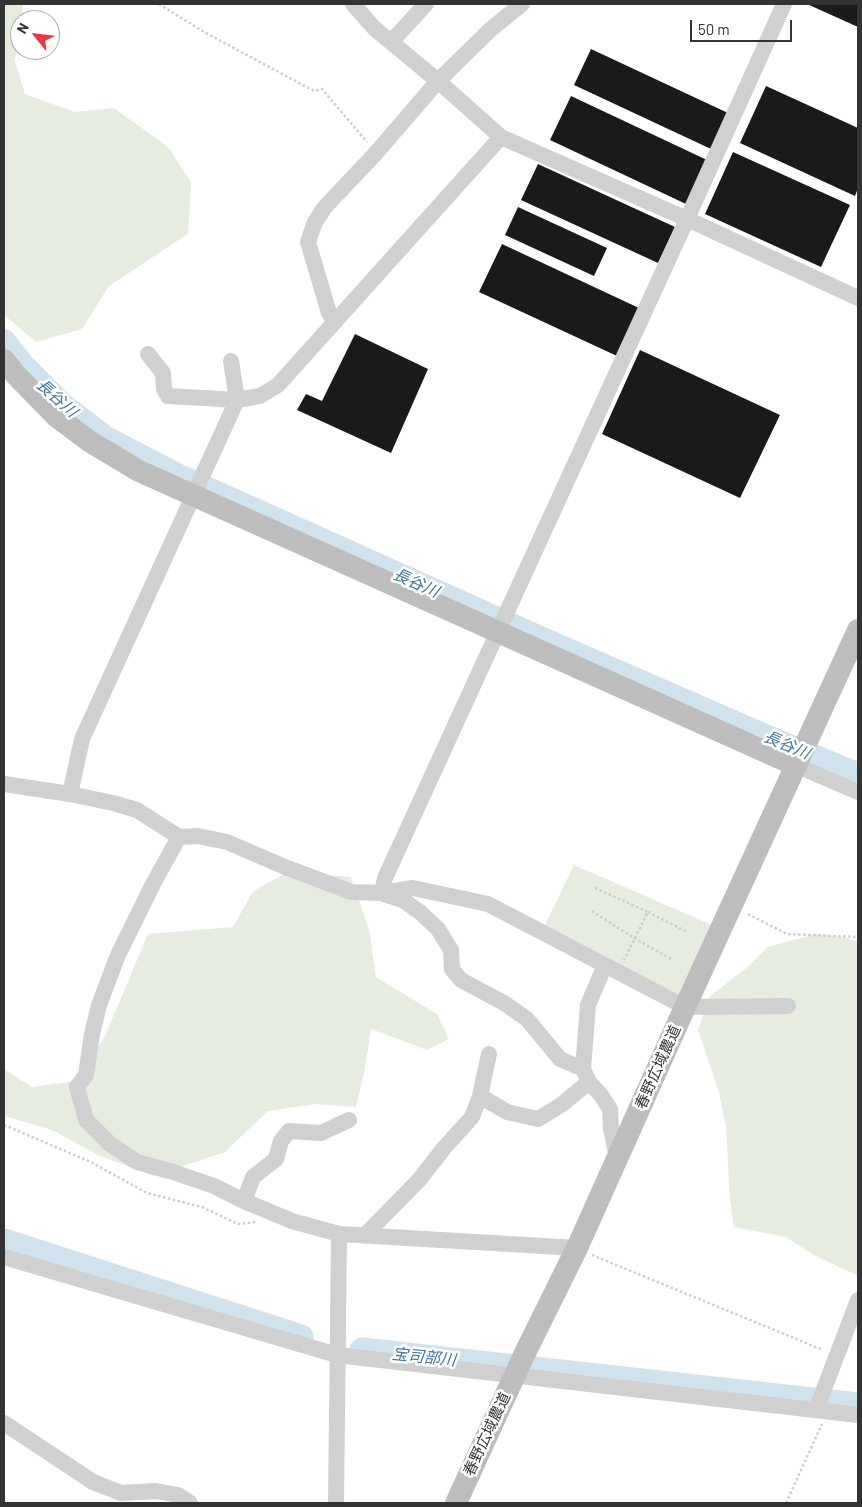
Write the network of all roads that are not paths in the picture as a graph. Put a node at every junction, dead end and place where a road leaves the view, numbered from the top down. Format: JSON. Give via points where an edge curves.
{"nodes":[{"id":1,"x":353,"y":4,"type":"edge"},
{"id":2,"x":426,"y":4,"type":"edge"},
{"id":3,"x":522,"y":4,"type":"edge"},
{"id":4,"x":784,"y":4,"type":"edge"},
{"id":5,"x":391,"y":42,"type":"junction"},
{"id":6,"x":438,"y":81,"type":"junction"},
{"id":7,"x":501,"y":137,"type":"junction"},
{"id":8,"x":687,"y":219,"type":"junction"},
{"id":9,"x":858,"y":298,"type":"edge"},
{"id":10,"x":336,"y":321,"type":"junction"},
{"id":11,"x":148,"y":354,"type":"dead end"},
{"id":12,"x":4,"y":360,"type":"edge"},
{"id":13,"x":231,"y":361,"type":"dead end"},
{"id":14,"x":237,"y":400,"type":"junction"},
{"id":15,"x":197,"y":488,"type":"junction"},
{"id":16,"x":501,"y":625,"type":"junction"},
{"id":17,"x":858,"y":630,"type":"edge"},
{"id":18,"x":795,"y":766,"type":"junction"},
{"id":19,"x":4,"y":784,"type":"edge"},
{"id":20,"x":858,"y":792,"type":"edge"},
{"id":21,"x":70,"y":794,"type":"junction"},
{"id":22,"x":179,"y":838,"type":"junction"},
{"id":23,"x":382,"y":893,"type":"junction"},
{"id":24,"x":612,"y":969,"type":"junction"},
{"id":25,"x":788,"y":1006,"type":"dead end"},
{"id":26,"x":685,"y":1007,"type":"junction"},
{"id":27,"x":490,"y":1054,"type":"dead end"},
{"id":28,"x":586,"y":1075,"type":"junction"},
{"id":29,"x":480,"y":1096,"type":"junction"},
{"id":30,"x":349,"y":1120,"type":"dead end"},
{"id":31,"x":617,"y":1157,"type":"junction"},
{"id":32,"x":244,"y":1202,"type":"junction"},
{"id":33,"x":339,"y":1234,"type":"junction"},
{"id":34,"x":365,"y":1235,"type":"junction"},
{"id":35,"x":577,"y":1248,"type":"junction"},
{"id":36,"x":4,"y":1257,"type":"edge"},
{"id":37,"x":858,"y":1300,"type":"edge"},
{"id":38,"x":337,"y":1355,"type":"junction"},
{"id":39,"x":519,"y":1366,"type":"junction"},
{"id":40,"x":822,"y":1411,"type":"junction"},
{"id":41,"x":858,"y":1416,"type":"edge"},
{"id":42,"x":4,"y":1423,"type":"edge"},
{"id":43,"x":190,"y":1503,"type":"edge"},
{"id":44,"x":336,"y":1503,"type":"edge"},
{"id":45,"x":456,"y":1503,"type":"edge"}],
"edges":[{"from":1,"to":5,"type":"street"},
{"from":2,"to":5,"type":"street"},
{"from":3,"to":6,"type":"street","via":[[491,28]]},
{"from":4,"to":8,"type":"street"},
{"from":5,"to":6,"type":"street"},
{"from":6,"to":7,"type":"street"},
{"from":6,"to":10,"type":"street","via":[[315,222],[308,242],[329,313]]},
{"from":7,"to":8,"type":"street"},
{"from":7,"to":10,"type":"street"},
{"from":8,"to":9,"type":"street"},
{"from":8,"to":16,"type":"street"},
{"from":10,"to":14,"type":"street","via":[[278,386],[260,396]]},
{"from":11,"to":14,"type":"street","via":[[163,373],[168,396]]},
{"from":12,"to":15,"type":"street","via":[[57,417],[89,441],[139,471]]},
{"from":13,"to":14,"type":"street"},
{"from":14,"to":15,"type":"street"},
{"from":15,"to":16,"type":"street"},
{"from":15,"to":21,"type":"street","via":[[82,739]]},
{"from":16,"to":18,"type":"street"},
{"from":16,"to":23,"type":"street","via":[[385,878]]},
{"from":17,"to":18,"type":"street","name":"春野広域農道"},
{"from":18,"to":20,"type":"street"},
{"from":18,"to":26,"type":"street","name":"春野広域農道"},
{"from":19,"to":21,"type":"street"},
{"from":21,"to":22,"type":"street","via":[[137,810]]},
{"from":22,"to":23,"type":"street","via":[[198,836],[227,842],[351,892]]},
{"from":22,"to":32,"type":"street","via":[[118,955],[99,1005],[86,1074],[77,1087],[86,1120],[110,1144],[137,1162],[214,1186]]},
{"from":23,"to":24,"type":"street","via":[[413,888],[488,904]]},
{"from":23,"to":28,"type":"street","via":[[403,900],[438,929],[451,950],[452,969],[461,980],[527,1019],[560,1059]]},
{"from":24,"to":26,"type":"street"},
{"from":24,"to":28,"type":"street","via":[[588,1005]]},
{"from":25,"to":26,"type":"street"},
{"from":26,"to":31,"type":"street","name":"春野広域農道"},
{"from":27,"to":29,"type":"street"},
{"from":28,"to":29,"type":"street","via":[[561,1105],[538,1119],[506,1112]]},
{"from":28,"to":31,"type":"street","via":[[610,1109]]},
{"from":29,"to":34,"type":"street","via":[[472,1117]]},
{"from":30,"to":32,"type":"street","via":[[321,1133],[289,1130],[280,1141],[276,1159],[252,1177]]},
{"from":31,"to":35,"type":"street","name":"春野広域農道"},
{"from":32,"to":33,"type":"street","via":[[292,1221]]},
{"from":33,"to":34,"type":"street"},
{"from":33,"to":38,"type":"street"},
{"from":34,"to":35,"type":"street"},
{"from":35,"to":39,"type":"street","name":"春野広域農道"},
{"from":36,"to":38,"type":"street"},
{"from":37,"to":40,"type":"street","via":[[836,1355]]},
{"from":38,"to":39,"type":"street"},
{"from":38,"to":44,"type":"street"},
{"from":39,"to":40,"type":"street"},
{"from":39,"to":45,"type":"street","name":"春野広域農道"},
{"from":40,"to":41,"type":"street"},
{"from":42,"to":43,"type":"street","via":[[93,1482],[121,1493],[156,1491],[178,1495]]}]}
